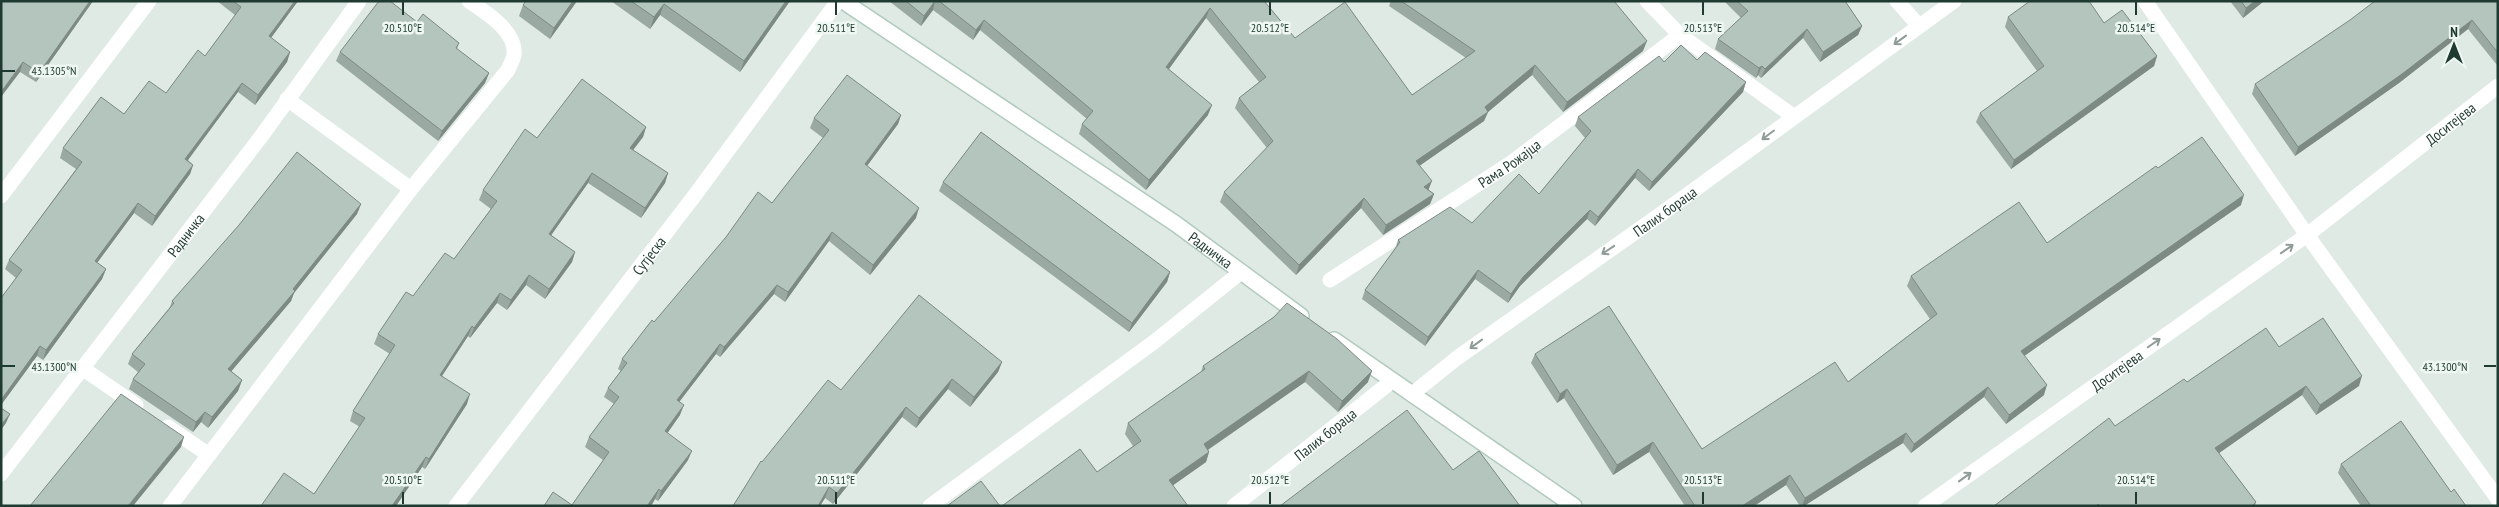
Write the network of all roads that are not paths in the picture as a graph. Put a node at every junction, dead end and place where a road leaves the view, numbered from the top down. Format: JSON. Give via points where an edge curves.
{"nodes":[{"id":1,"x":149,"y":1,"type":"edge"},
{"id":2,"x":359,"y":1,"type":"edge"},
{"id":3,"x":468,"y":1,"type":"edge"},
{"id":4,"x":838,"y":1,"type":"edge"},
{"id":5,"x":843,"y":1,"type":"edge"},
{"id":6,"x":1647,"y":1,"type":"edge"},
{"id":7,"x":1897,"y":1,"type":"edge"},
{"id":8,"x":1954,"y":1,"type":"edge"},
{"id":9,"x":2145,"y":1,"type":"edge"},
{"id":10,"x":1919,"y":26,"type":"junction"},
{"id":11,"x":1680,"y":35,"type":"junction"},
{"id":12,"x":2498,"y":86,"type":"edge"},
{"id":13,"x":287,"y":99,"type":"junction"},
{"id":14,"x":1793,"y":116,"type":"junction"},
{"id":15,"x":411,"y":189,"type":"junction"},
{"id":16,"x":1,"y":196,"type":"edge"},
{"id":17,"x":2307,"y":235,"type":"junction"},
{"id":18,"x":1242,"y":272,"type":"junction"},
{"id":19,"x":1330,"y":280,"type":"dead end"},
{"id":20,"x":82,"y":368,"type":"junction"},
{"id":21,"x":1392,"y":381,"type":"junction"},
{"id":22,"x":1412,"y":394,"type":"junction"},
{"id":23,"x":209,"y":455,"type":"junction"},
{"id":24,"x":1,"y":474,"type":"edge"},
{"id":25,"x":2498,"y":498,"type":"edge"},
{"id":26,"x":170,"y":506,"type":"edge"},
{"id":27,"x":456,"y":506,"type":"edge"},
{"id":28,"x":930,"y":506,"type":"edge"},
{"id":29,"x":1234,"y":506,"type":"edge"},
{"id":30,"x":1574,"y":506,"type":"edge"},
{"id":31,"x":1925,"y":506,"type":"edge"}],
"edges":[{"from":1,"to":16,"type":"street"},
{"from":2,"to":13,"type":"street","name":"Радничка"},
{"from":3,"to":15,"type":"street","via":[[489,14],[500,26],[510,39],[514,54],[508,70]]},
{"from":4,"to":27,"type":"street","name":"Сутјеска","via":[[695,195]]},
{"from":5,"to":18,"type":"street","name":"Радничка","via":[[1176,224]]},
{"from":6,"to":11,"type":"street"},
{"from":7,"to":10,"type":"street"},
{"from":8,"to":10,"type":"street","name":"Палих бораца"},
{"from":9,"to":17,"type":"street"},
{"from":10,"to":14,"type":"street","name":"Палих бораца","one_way":true},
{"from":11,"to":14,"type":"street"},
{"from":11,"to":19,"type":"street","name":"Рама Рожајца","via":[[1511,163]]},
{"from":12,"to":17,"type":"street","name":"Доситејева"},
{"from":13,"to":15,"type":"street"},
{"from":13,"to":20,"type":"street","name":"Радничка"},
{"from":14,"to":22,"type":"street","name":"Палих бораца","one_way":true,"via":[[1457,358]]},
{"from":15,"to":23,"type":"street"},
{"from":17,"to":25,"type":"street"},
{"from":31,"to":17,"type":"street","name":"Доситејева","one_way":true},
{"from":18,"to":21,"type":"street","name":"Радничка"},
{"from":18,"to":28,"type":"street","via":[[1175,326]]},
{"from":20,"to":23,"type":"street"},
{"from":20,"to":24,"type":"street","name":"Радничка"},
{"from":21,"to":22,"type":"street","name":"Радничка"},
{"from":21,"to":29,"type":"street","name":"Палих бораца"},
{"from":22,"to":30,"type":"street","name":"Радничка"},
{"from":23,"to":26,"type":"street"}]}
